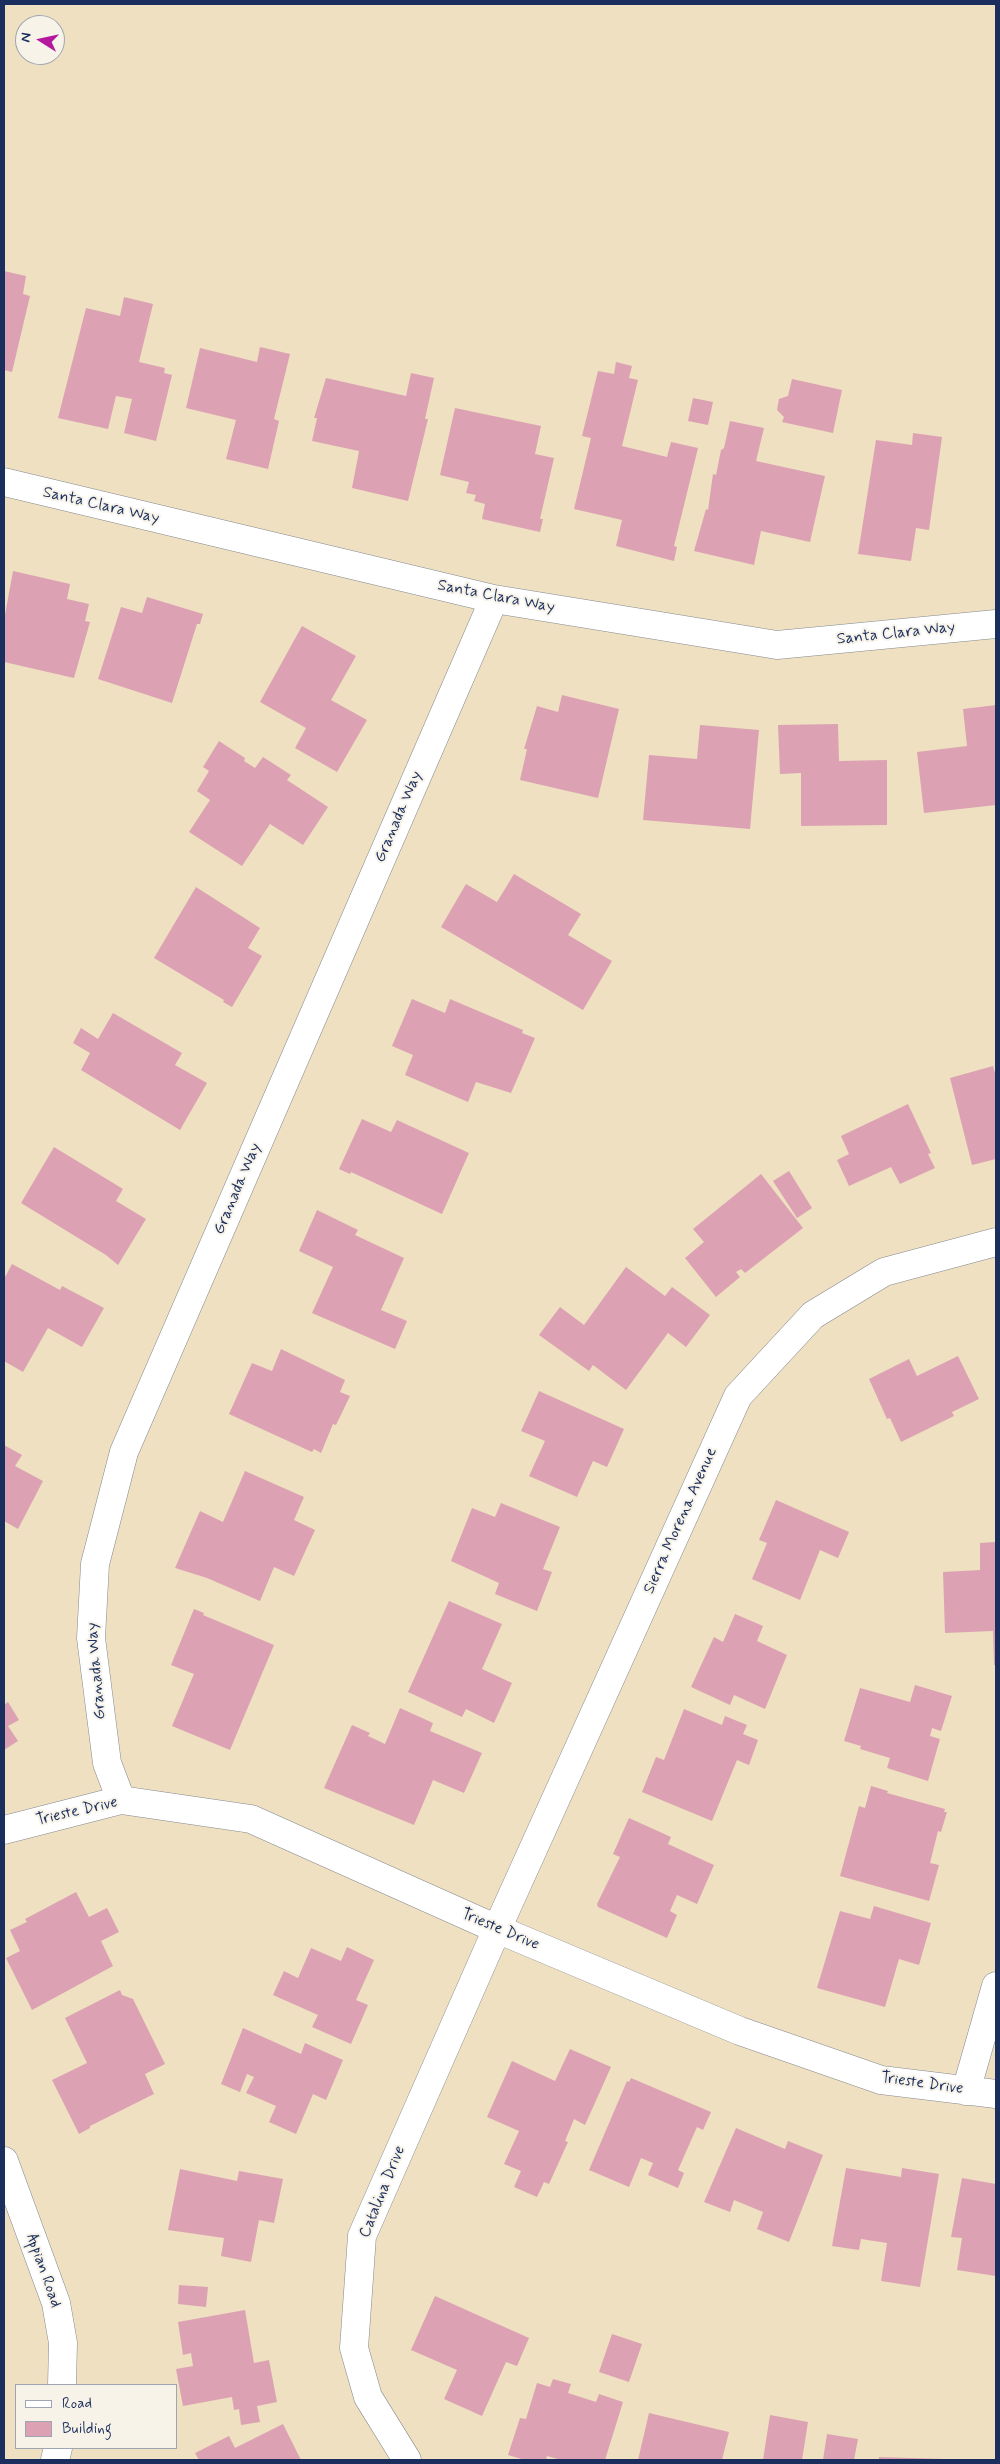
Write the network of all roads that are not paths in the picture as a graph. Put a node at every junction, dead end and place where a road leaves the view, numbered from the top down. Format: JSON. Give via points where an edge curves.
{"nodes":[{"id":1,"x":4,"y":482,"type":"edge"},
{"id":2,"x":494,"y":600,"type":"junction"},
{"id":3,"x":996,"y":624,"type":"edge"},
{"id":4,"x":996,"y":1242,"type":"edge"},
{"id":5,"x":121,"y":1800,"type":"junction"},
{"id":6,"x":4,"y":1830,"type":"edge"},
{"id":7,"x":497,"y":1929,"type":"junction"},
{"id":8,"x":996,"y":1986,"type":"edge"},
{"id":9,"x":966,"y":2090,"type":"junction"},
{"id":10,"x":996,"y":2094,"type":"edge"},
{"id":11,"x":4,"y":2161,"type":"edge"},
{"id":12,"x":62,"y":2384,"type":"edge"},
{"id":13,"x":407,"y":2460,"type":"edge"}],
"edges":[{"from":1,"to":2,"type":"street","name":"Santa Clara Way"},
{"from":2,"to":3,"type":"street","name":"Santa Clara Way","via":[[777,645]]},
{"from":2,"to":5,"type":"street","name":"Granada Way","via":[[124,1452],[95,1564],[91,1638],[106,1763]]},
{"from":4,"to":7,"type":"street","name":"Sierra Morena Avenue","via":[[884,1272],[813,1315],[738,1396]]},
{"from":5,"to":6,"type":"street","name":"Trieste Drive"},
{"from":5,"to":7,"type":"street","name":"Trieste Drive","via":[[250,1820]]},
{"from":7,"to":9,"type":"street","name":"Trieste Drive","via":[[740,2031],[881,2080]]},
{"from":7,"to":13,"type":"street","name":"Catalina Drive","via":[[362,2236],[354,2348],[368,2397]]},
{"from":8,"to":9,"type":"street"},
{"from":9,"to":10,"type":"street","name":"Trieste Drive"},
{"from":11,"to":12,"type":"street","name":"Appian Road","via":[[56,2303],[63,2343]]}]}
